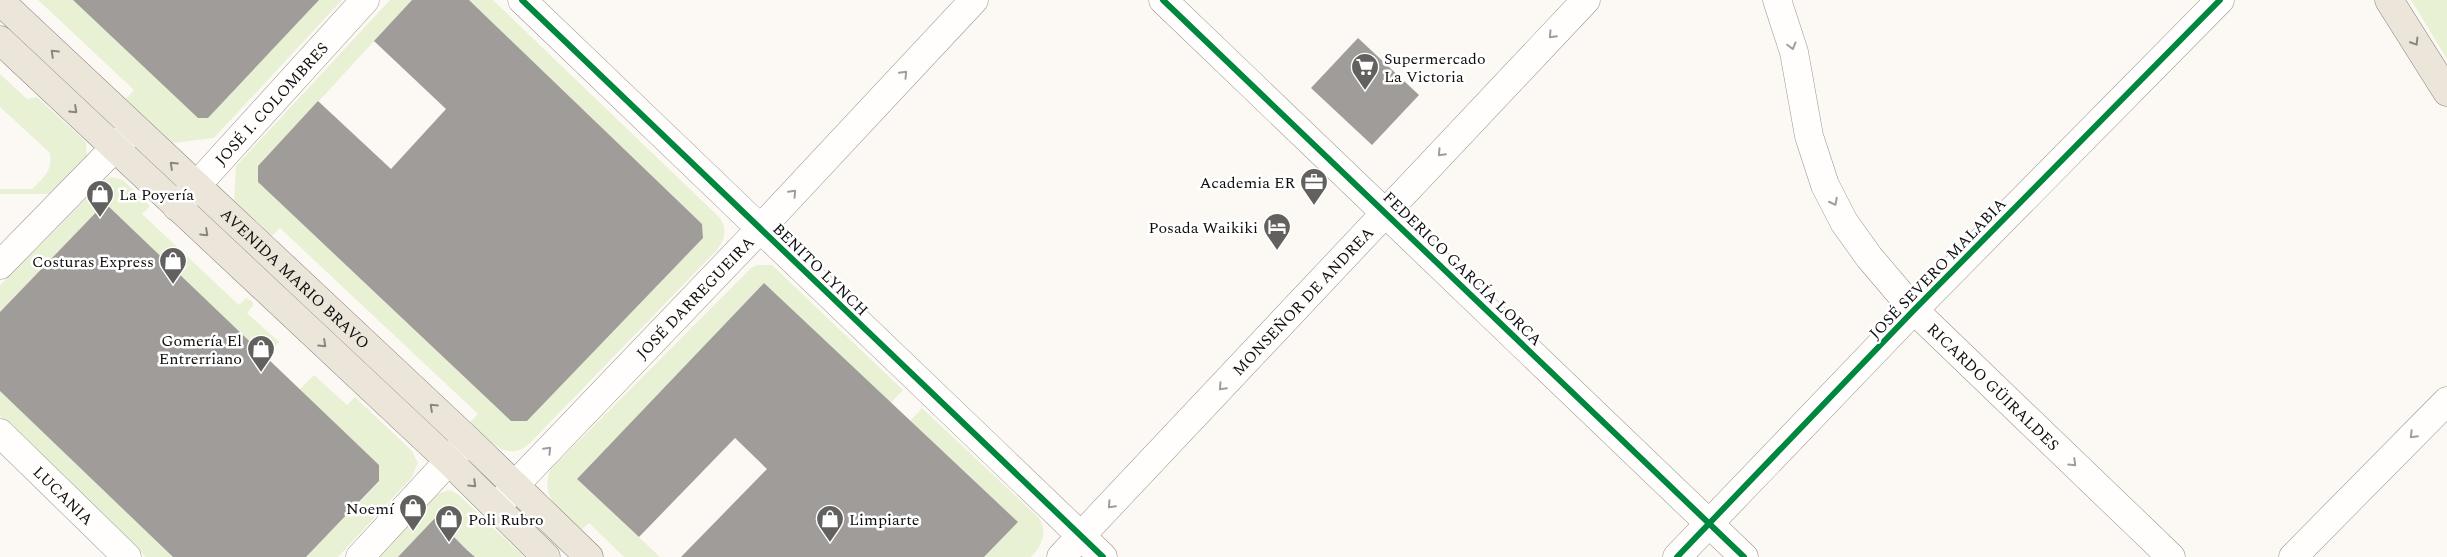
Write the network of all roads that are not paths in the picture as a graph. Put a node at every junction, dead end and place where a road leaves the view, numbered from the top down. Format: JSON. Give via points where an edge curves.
{"nodes":[{"id":1,"x":365,"y":0,"type":"edge"},
{"id":2,"x":522,"y":0,"type":"edge"},
{"id":3,"x":974,"y":0,"type":"edge"},
{"id":4,"x":1163,"y":0,"type":"edge"},
{"id":5,"x":1586,"y":0,"type":"edge"},
{"id":6,"x":1777,"y":0,"type":"edge"},
{"id":7,"x":2220,"y":0,"type":"edge"},
{"id":8,"x":2390,"y":0,"type":"edge"},
{"id":9,"x":0,"y":2,"type":"edge"},
{"id":10,"x":0,"y":40,"type":"edge"},
{"id":11,"x":2447,"y":92,"type":"edge"},
{"id":12,"x":134,"y":128,"type":"junction"},
{"id":13,"x":115,"y":149,"type":"junction"},
{"id":14,"x":196,"y":186,"type":"junction"},
{"id":15,"x":177,"y":207,"type":"junction"},
{"id":16,"x":1385,"y":212,"type":"junction"},
{"id":17,"x":760,"y":229,"type":"junction"},
{"id":18,"x":0,"y":265,"type":"edge"},
{"id":19,"x":1914,"y":310,"type":"junction"},
{"id":20,"x":2447,"y":401,"type":"edge"},
{"id":21,"x":0,"y":433,"type":"edge"},
{"id":22,"x":468,"y":440,"type":"junction"},
{"id":23,"x":449,"y":461,"type":"junction"},
{"id":24,"x":515,"y":485,"type":"junction"},
{"id":25,"x":497,"y":508,"type":"junction"},
{"id":26,"x":1709,"y":524,"type":"junction"},
{"id":27,"x":1082,"y":536,"type":"junction"},
{"id":28,"x":127,"y":557,"type":"edge"},
{"id":29,"x":360,"y":557,"type":"edge"},
{"id":30,"x":546,"y":557,"type":"edge"},
{"id":31,"x":589,"y":557,"type":"edge"},
{"id":32,"x":1061,"y":557,"type":"edge"},
{"id":33,"x":1103,"y":557,"type":"edge"},
{"id":34,"x":1677,"y":557,"type":"edge"},
{"id":35,"x":1744,"y":557,"type":"edge"},
{"id":36,"x":2171,"y":557,"type":"edge"},
{"id":37,"x":2293,"y":557,"type":"edge"}],
"edges":[{"from":1,"to":14,"type":"street","name":"JOSÉ I. COLOMBRES"},
{"from":2,"to":17,"type":"street","name":"BENITO LYNCH"},
{"from":17,"to":3,"type":"street","name":"JOSÉ DARREGUEIRA","one_way":true},
{"from":4,"to":16,"type":"street","name":"FEDERICO GARCÍA LORCA"},
{"from":5,"to":16,"type":"street","name":"MONSEÑOR DE ANDREA","one_way":true},
{"from":6,"to":19,"type":"street","name":"RICARDO GÜIRALDES","one_way":true,"via":[[1794,52],[1809,136],[1826,185],[1844,222]]},
{"from":7,"to":19,"type":"street","name":"JOSÉ SEVERO MALABIA"},
{"from":8,"to":11,"type":"main road","one_way":true},
{"from":12,"to":9,"type":"main road","name":"AVENIDA MARIO BRAVO","one_way":true},
{"from":10,"to":13,"type":"main road","name":"AVENIDA MARIO BRAVO","one_way":true},
{"from":12,"to":13,"type":"street"},
{"from":14,"to":12,"type":"main road","name":"AVENIDA MARIO BRAVO","one_way":true},
{"from":13,"to":15,"type":"main road","name":"AVENIDA MARIO BRAVO"},
{"from":13,"to":18,"type":"street"},
{"from":14,"to":15,"type":"street","name":"JOSÉ I. COLOMBRES"},
{"from":22,"to":14,"type":"main road","name":"AVENIDA MARIO BRAVO","one_way":true},
{"from":15,"to":23,"type":"main road","name":"AVENIDA MARIO BRAVO","one_way":true},
{"from":16,"to":26,"type":"street","name":"FEDERICO GARCÍA LORCA"},
{"from":16,"to":27,"type":"street","name":"MONSEÑOR DE ANDREA","one_way":true},
{"from":24,"to":17,"type":"street","name":"JOSÉ DARREGUEIRA","one_way":true},
{"from":17,"to":27,"type":"street","name":"BENITO LYNCH"},
{"from":19,"to":26,"type":"street","name":"JOSÉ SEVERO MALABIA"},
{"from":19,"to":36,"type":"street","name":"RICARDO GÜIRALDES","one_way":true},
{"from":20,"to":37,"type":"street","one_way":true},
{"from":21,"to":28,"type":"street","name":"LUCANIA"},
{"from":22,"to":23,"type":"street"},
{"from":22,"to":24,"type":"main road","name":"AVENIDA MARIO BRAVO"},
{"from":23,"to":25,"type":"main road","name":"AVENIDA MARIO BRAVO","one_way":true},
{"from":23,"to":29,"type":"street"},
{"from":24,"to":25,"type":"street","name":"JOSÉ DARREGUEIRA"},
{"from":24,"to":31,"type":"main road","name":"AVENIDA MARIO BRAVO"},
{"from":25,"to":30,"type":"main road","name":"AVENIDA MARIO BRAVO"},
{"from":26,"to":34,"type":"street","name":"JOSÉ SEVERO MALABIA"},
{"from":26,"to":35,"type":"street","name":"FEDERICO GARCÍA LORCA"},
{"from":27,"to":32,"type":"street","name":"MONSEÑOR DE ANDREA"},
{"from":27,"to":33,"type":"street","name":"BENITO LYNCH"}]}
